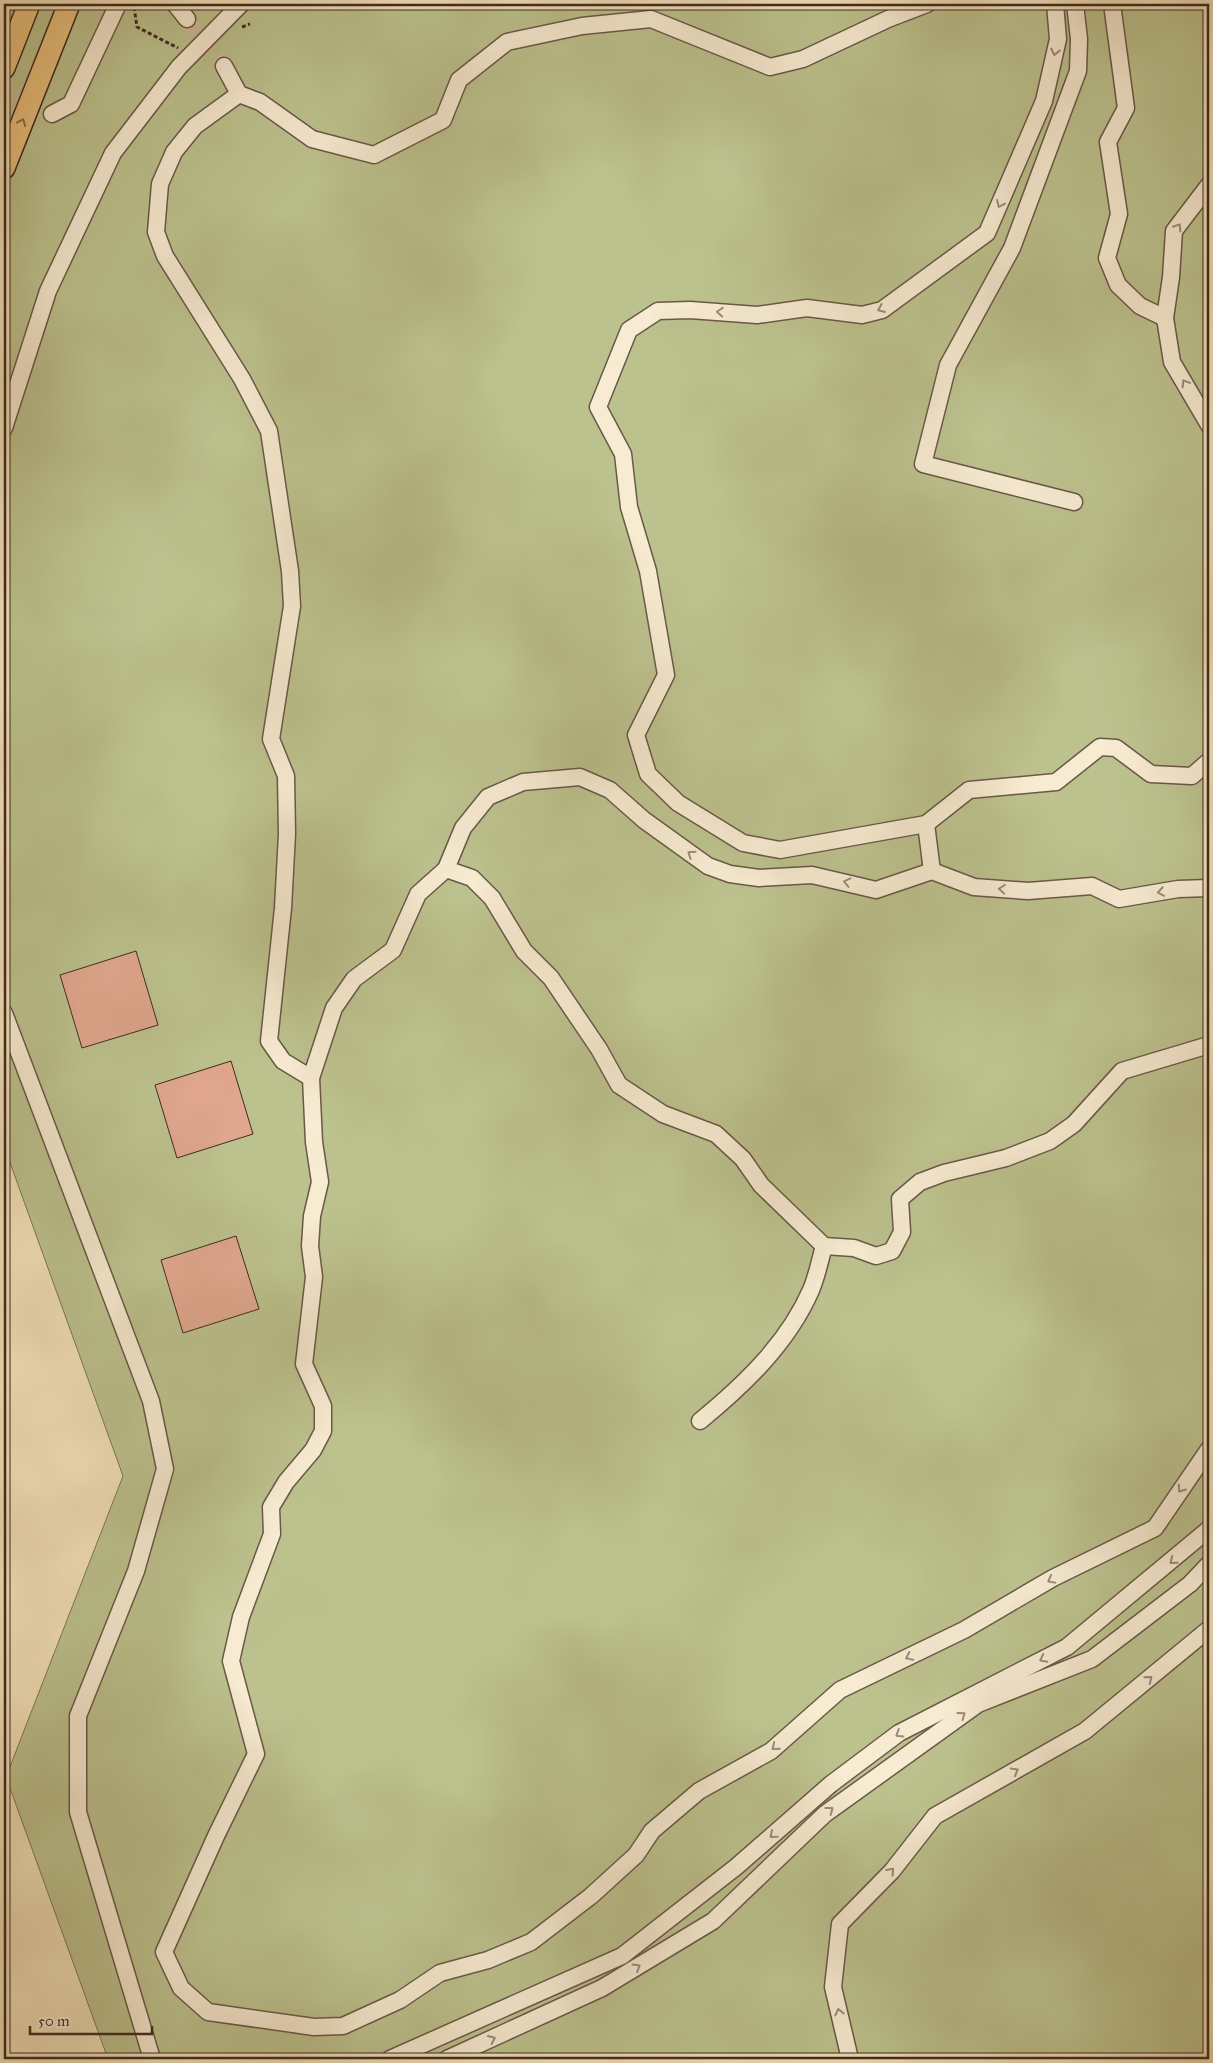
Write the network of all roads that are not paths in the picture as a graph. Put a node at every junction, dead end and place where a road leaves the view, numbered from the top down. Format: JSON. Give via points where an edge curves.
{"nodes":[{"id":1,"x":29,"y":4,"type":"edge"},
{"id":2,"x":69,"y":4,"type":"edge"},
{"id":3,"x":118,"y":4,"type":"edge"},
{"id":4,"x":175,"y":4,"type":"edge"},
{"id":5,"x":241,"y":4,"type":"edge"},
{"id":6,"x":927,"y":4,"type":"edge"},
{"id":7,"x":1055,"y":4,"type":"edge"},
{"id":8,"x":1075,"y":4,"type":"edge"},
{"id":9,"x":1112,"y":4,"type":"edge"},
{"id":10,"x":187,"y":19,"type":"tunnel mouth"},
{"id":11,"x":224,"y":66,"type":"tunnel mouth"},
{"id":12,"x":4,"y":68,"type":"edge"},
{"id":13,"x":239,"y":94,"type":"junction"},
{"id":14,"x":52,"y":114,"type":"dead end"},
{"id":15,"x":4,"y":168,"type":"edge"},
{"id":16,"x":1209,"y":185,"type":"edge"},
{"id":17,"x":1165,"y":318,"type":"junction"},
{"id":18,"x":1209,"y":425,"type":"edge"},
{"id":19,"x":4,"y":428,"type":"edge"},
{"id":20,"x":1074,"y":502,"type":"dead end"},
{"id":21,"x":1209,"y":761,"type":"edge"},
{"id":22,"x":926,"y":824,"type":"junction"},
{"id":23,"x":446,"y":869,"type":"junction"},
{"id":24,"x":932,"y":871,"type":"junction"},
{"id":25,"x":1209,"y":888,"type":"edge"},
{"id":26,"x":4,"y":1013,"type":"edge"},
{"id":27,"x":1209,"y":1045,"type":"edge"},
{"id":28,"x":311,"y":1078,"type":"junction"},
{"id":29,"x":824,"y":1246,"type":"junction"},
{"id":30,"x":700,"y":1421,"type":"dead end"},
{"id":31,"x":1209,"y":1449,"type":"edge"},
{"id":32,"x":1209,"y":1529,"type":"edge"},
{"id":33,"x":1209,"y":1564,"type":"edge"},
{"id":34,"x":1209,"y":1629,"type":"edge"},
{"id":35,"x":152,"y":2059,"type":"edge"},
{"id":36,"x":390,"y":2059,"type":"edge"},
{"id":37,"x":447,"y":2059,"type":"edge"},
{"id":38,"x":850,"y":2059,"type":"edge"}],
"edges":[{"from":1,"to":12,"type":"main road"},
{"from":15,"to":2,"type":"main road","one_way":true},
{"from":3,"to":14,"type":"street","via":[[71,104]]},
{"from":4,"to":10,"type":"street"},
{"from":5,"to":19,"type":"street","via":[[179,67],[113,153],[48,291]]},
{"from":6,"to":13,"type":"street","via":[[888,18],[802,59],[770,67],[651,19],[582,26],[507,42],[460,80],[443,120],[374,155],[312,139],[260,102]]},
{"from":7,"to":22,"type":"street","one_way":true,"via":[[1058,39],[1044,102],[987,233],[882,310],[862,315],[807,308],[757,315],[658,310],[629,330],[598,407],[623,454],[629,506],[648,571],[666,675],[636,735],[648,774],[678,803],[743,843],[780,850]]},
{"from":8,"to":20,"type":"street","via":[[1078,71],[1012,248],[948,365],[924,464]]},
{"from":9,"to":17,"type":"street","via":[[1126,108],[1108,142],[1119,214],[1107,258],[1118,285],[1140,306]]},
{"from":11,"to":13,"type":"street"},
{"from":13,"to":28,"type":"street","via":[[195,126],[174,152],[160,184],[156,232],[165,256],[242,379],[269,431],[292,606],[271,739],[286,776],[287,834],[269,1041],[283,1061]]},
{"from":17,"to":16,"type":"street","one_way":true,"via":[[1174,231]]},
{"from":18,"to":17,"type":"street","one_way":true,"via":[[1172,362]]},
{"from":21,"to":22,"type":"street","via":[[1192,776],[1151,774],[1116,748],[1100,747],[1056,782],[969,790]]},
{"from":22,"to":24,"type":"street"},
{"from":24,"to":23,"type":"street","one_way":true,"via":[[876,890],[812,875],[759,878],[730,874],[700,860],[644,820],[610,790],[580,776],[523,782],[488,797],[463,828]]},
{"from":23,"to":28,"type":"street","via":[[418,894],[393,950],[354,979],[334,1008]]},
{"from":23,"to":29,"type":"street","via":[[472,878],[492,898],[524,951],[551,978],[619,1085],[663,1114],[716,1134],[743,1159],[761,1185]]},
{"from":25,"to":24,"type":"street","one_way":true,"via":[[1178,889],[1119,899],[1092,886],[1028,891],[974,887]]},
{"from":26,"to":35,"type":"street","via":[[151,1401],[165,1469],[136,1571],[78,1716],[78,1812]]},
{"from":27,"to":29,"type":"street","via":[[1122,1071],[1074,1124],[1050,1142],[920,1182],[900,1199],[902,1232],[892,1252],[876,1256],[854,1248]]},
{"from":31,"to":28,"type":"street","one_way":true,"via":[[1155,1528],[1053,1578],[964,1630],[840,1690],[771,1751],[699,1791],[652,1831],[636,1855],[591,1896],[531,1942],[488,1960],[440,1973],[400,2000],[343,2026],[314,2027],[208,2012],[181,1988],[164,1952],[256,1754],[231,1662],[241,1617],[272,1534],[271,1507],[323,1431],[323,1406],[304,1364],[314,1277],[310,1246],[312,1216],[320,1182],[314,1142]]},
{"from":29,"to":30,"type":"street","via":[[811,1290],[780,1341],[738,1389]]},
{"from":32,"to":36,"type":"street","one_way":true,"via":[[1067,1647],[899,1733],[831,1784],[736,1867],[622,1956]]},
{"from":37,"to":33,"type":"street","one_way":true,"via":[[602,1988],[713,1921],[825,1814],[978,1704],[1092,1659],[1190,1584]]},
{"from":38,"to":34,"type":"street","one_way":true,"via":[[833,1987],[840,1924],[892,1870],[935,1816],[1085,1731]]}]}
